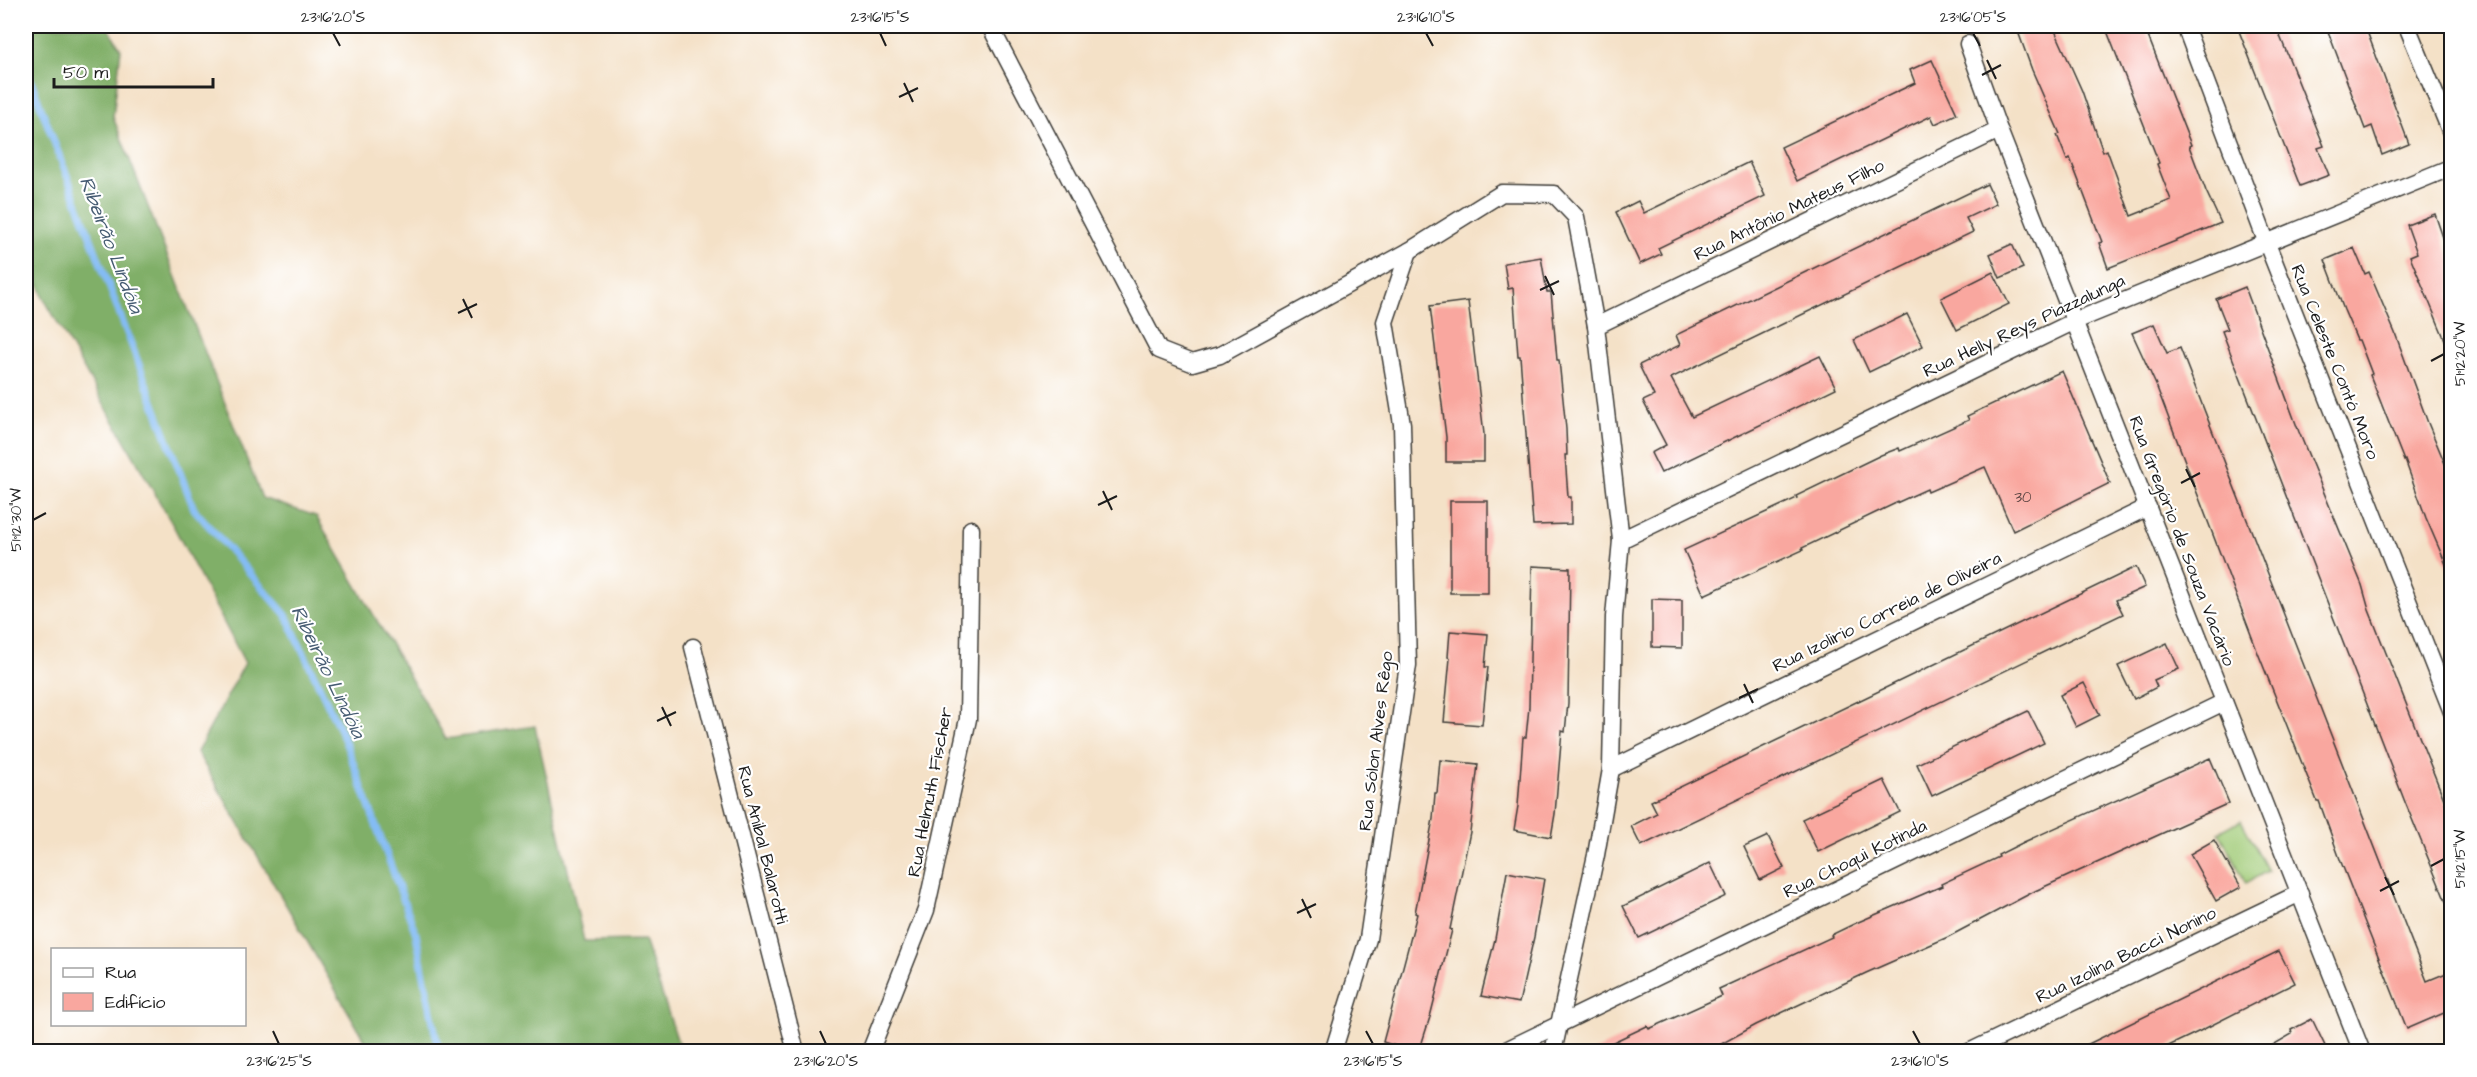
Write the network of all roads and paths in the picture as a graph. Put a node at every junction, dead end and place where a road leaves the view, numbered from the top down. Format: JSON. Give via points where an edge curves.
{"nodes":[{"id":1,"x":990,"y":26,"type":"edge"},
{"id":2,"x":2185,"y":26,"type":"edge"},
{"id":3,"x":2407,"y":26,"type":"edge"},
{"id":4,"x":1968,"y":44,"type":"dead end"},
{"id":5,"x":2000,"y":130,"type":"junction"},
{"id":6,"x":2451,"y":135,"type":"edge"},
{"id":7,"x":2451,"y":168,"type":"edge"},
{"id":8,"x":2266,"y":241,"type":"junction"},
{"id":9,"x":1409,"y":251,"type":"junction"},
{"id":10,"x":2074,"y":321,"type":"junction"},
{"id":11,"x":1596,"y":326,"type":"junction"},
{"id":12,"x":2148,"y":507,"type":"junction"},
{"id":13,"x":971,"y":529,"type":"dead end"},
{"id":14,"x":1621,"y":540,"type":"junction"},
{"id":15,"x":693,"y":647,"type":"dead end"},
{"id":16,"x":2224,"y":702,"type":"junction"},
{"id":17,"x":2451,"y":712,"type":"edge"},
{"id":18,"x":1611,"y":769,"type":"junction"},
{"id":19,"x":2300,"y":893,"type":"junction"},
{"id":20,"x":1557,"y":1026,"type":"junction"},
{"id":21,"x":796,"y":1052,"type":"edge"},
{"id":22,"x":870,"y":1052,"type":"edge"},
{"id":23,"x":1333,"y":1052,"type":"edge"},
{"id":24,"x":1502,"y":1052,"type":"edge"},
{"id":25,"x":1552,"y":1052,"type":"edge"},
{"id":26,"x":1969,"y":1052,"type":"edge"},
{"id":27,"x":2362,"y":1052,"type":"edge"}],
"edges":[{"from":1,"to":9,"type":"street","via":[[1159,350],[1192,363],[1220,355]]},
{"from":2,"to":8,"type":"street","name":"Rua Celeste Contó Moro"},
{"from":3,"to":6,"type":"street"},
{"from":4,"to":5,"type":"street","name":"Rua Gregório de Souza Vacário"},
{"from":5,"to":10,"type":"street","name":"Rua Gregório de Souza Vacário"},
{"from":5,"to":11,"type":"street","name":"Rua Antônio Mateus Filho"},
{"from":7,"to":8,"type":"street","name":"Rua Helly Reys Piazzalunga"},
{"from":8,"to":10,"type":"street","name":"Rua Helly Reys Piazzalunga"},
{"from":8,"to":17,"type":"street","name":"Rua Celeste Contó Moro"},
{"from":9,"to":11,"type":"street","via":[[1502,193],[1554,194],[1576,218]]},
{"from":9,"to":23,"type":"street","name":"Rua Sólon Alves Rêgo","via":[[1384,322],[1402,424],[1408,665],[1368,939]]},
{"from":10,"to":12,"type":"street","name":"Rua Gregório de Souza Vacário"},
{"from":10,"to":14,"type":"street","name":"Rua Helly Reys Piazzalunga"},
{"from":11,"to":14,"type":"street"},
{"from":12,"to":16,"type":"street","name":"Rua Gregório de Souza Vacário"},
{"from":12,"to":18,"type":"street","name":"Rua Izolirio Correia de Oliveira"},
{"from":13,"to":22,"type":"street","name":"Rua Helmuth Fischer","via":[[968,719],[926,910]]},
{"from":14,"to":18,"type":"street","via":[[1614,617]]},
{"from":15,"to":21,"type":"street","name":"Rua Anibal Balarotti"},
{"from":16,"to":19,"type":"street","name":"Rua Gregório de Souza Vacário"},
{"from":16,"to":20,"type":"street","name":"Rua Choqui Kotinda"},
{"from":18,"to":20,"type":"street","via":[[1596,855]]},
{"from":19,"to":26,"type":"street","name":"Rua Izolina Bacci Nonino"},
{"from":19,"to":27,"type":"street","name":"Rua Gregório de Souza Vacário"},
{"from":20,"to":24,"type":"street","name":"Rua Choqui Kotinda"},
{"from":20,"to":25,"type":"street"}]}
